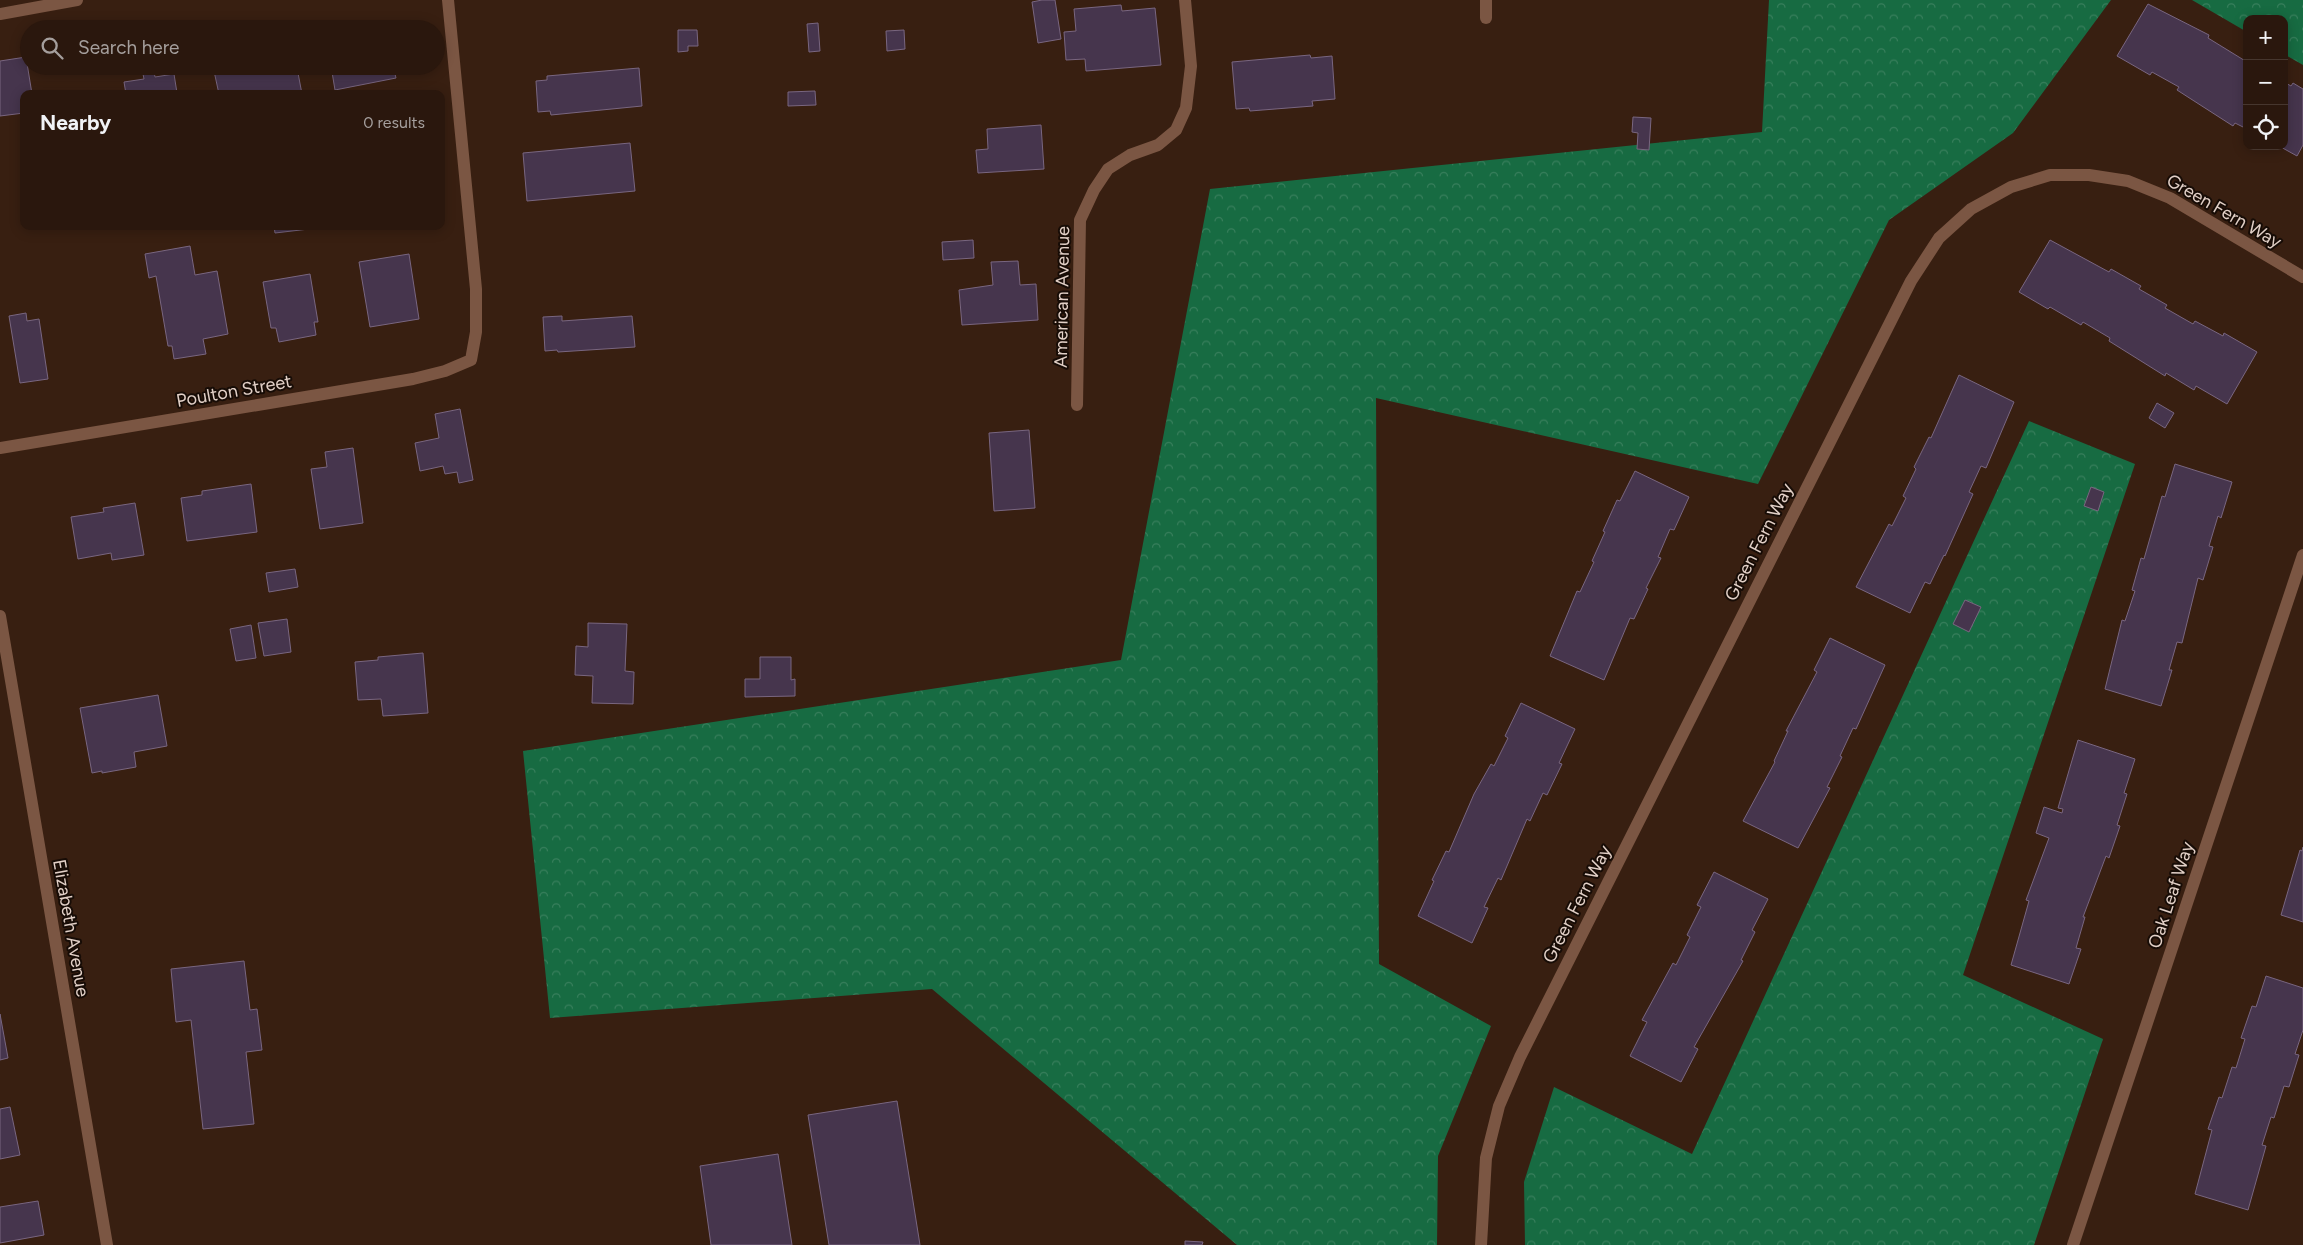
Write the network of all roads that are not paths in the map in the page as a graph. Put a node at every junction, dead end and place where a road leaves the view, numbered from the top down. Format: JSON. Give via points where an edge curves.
{"nodes":[{"id":1,"x":77,"y":0,"type":"edge"},
{"id":2,"x":448,"y":0,"type":"edge"},
{"id":3,"x":1185,"y":0,"type":"edge"},
{"id":4,"x":1486,"y":0,"type":"edge"},
{"id":5,"x":0,"y":14,"type":"edge"},
{"id":6,"x":1486,"y":18,"type":"dead end"},
{"id":7,"x":2303,"y":277,"type":"edge"},
{"id":8,"x":1077,"y":405,"type":"dead end"},
{"id":9,"x":0,"y":448,"type":"edge"},
{"id":10,"x":2303,"y":555,"type":"edge"},
{"id":11,"x":0,"y":616,"type":"edge"},
{"id":12,"x":107,"y":1245,"type":"edge"},
{"id":13,"x":1481,"y":1245,"type":"edge"},
{"id":14,"x":2073,"y":1245,"type":"edge"}],
"edges":[{"from":1,"to":5,"type":"street"},
{"from":2,"to":9,"type":"street","name":"Poulton Street","via":[[476,289],[476,332],[471,360],[413,379]]},
{"from":3,"to":8,"type":"street","name":"American Avenue","via":[[1191,66],[1186,108],[1176,130],[1158,145],[1130,155],[1108,169],[1080,220]]},
{"from":4,"to":6,"type":"street"},
{"from":7,"to":13,"type":"street","name":"Green Fern Way","via":[[2170,198],[2128,180],[2089,174],[2050,175],[2011,187],[1970,209],[1939,238],[1911,281],[1520,1057],[1499,1106],[1486,1158]]},
{"from":10,"to":14,"type":"street","name":"Oak Leaf Way"},
{"from":11,"to":12,"type":"street","name":"Elizabeth Avenue"}]}
